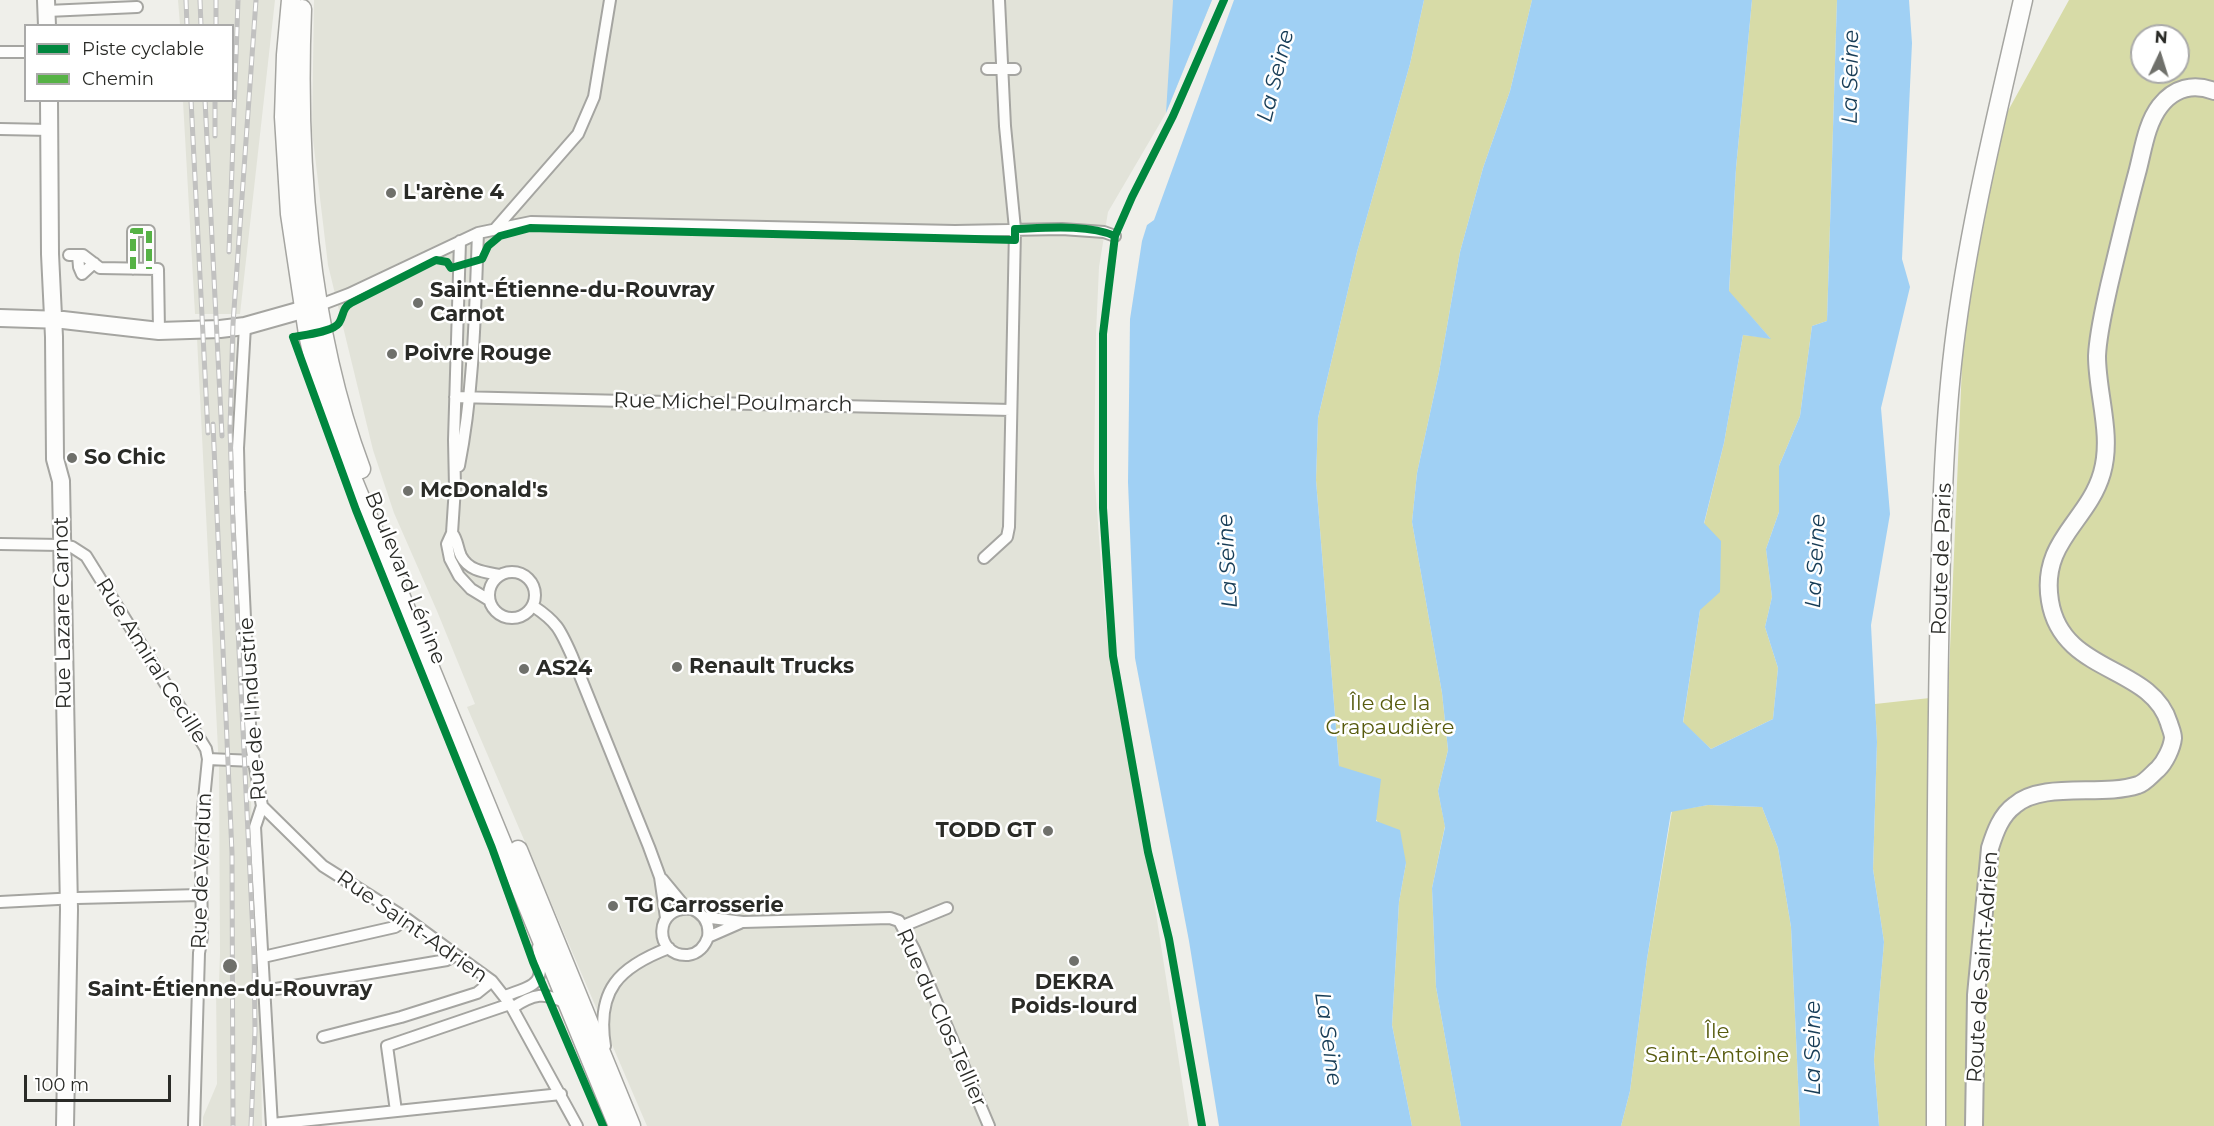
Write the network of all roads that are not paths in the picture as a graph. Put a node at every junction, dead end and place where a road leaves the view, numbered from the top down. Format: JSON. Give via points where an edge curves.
{"nodes":[{"id":1,"x":291,"y":0,"type":"edge"},
{"id":2,"x":302,"y":0,"type":"edge"},
{"id":3,"x":610,"y":0,"type":"edge"},
{"id":4,"x":999,"y":0,"type":"edge"},
{"id":5,"x":2023,"y":0,"type":"edge"},
{"id":6,"x":136,"y":7,"type":"dead end"},
{"id":7,"x":47,"y":12,"type":"edge"},
{"id":8,"x":0,"y":52,"type":"edge"},
{"id":9,"x":24,"y":52,"type":"edge"},
{"id":10,"x":987,"y":69,"type":"dead end"},
{"id":11,"x":1001,"y":69,"type":"junction"},
{"id":12,"x":1015,"y":69,"type":"dead end"},
{"id":13,"x":2214,"y":91,"type":"edge"},
{"id":14,"x":49,"y":102,"type":"edge"},
{"id":15,"x":0,"y":129,"type":"edge"},
{"id":16,"x":50,"y":130,"type":"junction"},
{"id":17,"x":495,"y":229,"type":"junction"},
{"id":18,"x":1015,"y":229,"type":"junction"},
{"id":19,"x":478,"y":233,"type":"junction"},
{"id":20,"x":1115,"y":236,"type":"dead end"},
{"id":21,"x":460,"y":241,"type":"junction"},
{"id":22,"x":94,"y":263,"type":"junction"},
{"id":23,"x":133,"y":269,"type":"junction"},
{"id":24,"x":149,"y":269,"type":"junction"},
{"id":25,"x":312,"y":307,"type":"junction"},
{"id":26,"x":0,"y":318,"type":"edge"},
{"id":27,"x":53,"y":320,"type":"junction"},
{"id":28,"x":245,"y":326,"type":"junction"},
{"id":29,"x":159,"y":331,"type":"junction"},
{"id":30,"x":455,"y":397,"type":"junction"},
{"id":31,"x":468,"y":398,"type":"junction"},
{"id":32,"x":1011,"y":410,"type":"junction"},
{"id":33,"x":456,"y":487,"type":"junction"},
{"id":34,"x":452,"y":532,"type":"junction"},
{"id":35,"x":0,"y":544,"type":"edge"},
{"id":36,"x":61,"y":545,"type":"junction"},
{"id":37,"x":984,"y":558,"type":"dead end"},
{"id":38,"x":500,"y":575,"type":"junction"},
{"id":39,"x":489,"y":600,"type":"junction"},
{"id":40,"x":533,"y":606,"type":"junction"},
{"id":41,"x":208,"y":759,"type":"junction"},
{"id":42,"x":254,"y":761,"type":"junction"},
{"id":43,"x":262,"y":806,"type":"junction"},
{"id":44,"x":660,"y":877,"type":"junction"},
{"id":45,"x":201,"y":895,"type":"junction"},
{"id":46,"x":69,"y":898,"type":"junction"},
{"id":47,"x":0,"y":902,"type":"edge"},
{"id":48,"x":686,"y":908,"type":"junction"},
{"id":49,"x":947,"y":908,"type":"dead end"},
{"id":50,"x":704,"y":917,"type":"junction"},
{"id":51,"x":666,"y":918,"type":"junction"},
{"id":52,"x":407,"y":919,"type":"junction"},
{"id":53,"x":742,"y":922,"type":"junction"},
{"id":54,"x":903,"y":926,"type":"junction"},
{"id":55,"x":536,"y":928,"type":"junction"},
{"id":56,"x":708,"y":937,"type":"junction"},
{"id":57,"x":669,"y":948,"type":"junction"},
{"id":58,"x":456,"y":955,"type":"junction"},
{"id":59,"x":262,"y":957,"type":"junction"},
{"id":60,"x":492,"y":981,"type":"junction"},
{"id":61,"x":264,"y":991,"type":"junction"},
{"id":62,"x":509,"y":1003,"type":"junction"},
{"id":63,"x":568,"y":1005,"type":"junction"},
{"id":64,"x":323,"y":1036,"type":"dead end"},
{"id":65,"x":608,"y":1070,"type":"junction"},
{"id":66,"x":561,"y":1094,"type":"junction"},
{"id":67,"x":396,"y":1111,"type":"junction"},
{"id":68,"x":272,"y":1125,"type":"edge"},
{"id":69,"x":65,"y":1126,"type":"edge"},
{"id":70,"x":194,"y":1126,"type":"edge"},
{"id":71,"x":577,"y":1126,"type":"edge"},
{"id":72,"x":618,"y":1126,"type":"edge"},
{"id":73,"x":631,"y":1126,"type":"edge"},
{"id":74,"x":988,"y":1126,"type":"edge"},
{"id":75,"x":1936,"y":1126,"type":"edge"},
{"id":76,"x":1974,"y":1126,"type":"edge"}],
"edges":[{"from":1,"to":25,"type":"main road","via":[[284,117],[290,214]]},
{"from":2,"to":25,"type":"main road","name":"Boulevard Lénine","via":[[300,110]]},
{"from":3,"to":17,"type":"street","via":[[594,97],[578,134]]},
{"from":4,"to":11,"type":"street"},
{"from":5,"to":75,"type":"main road","name":"Route de Paris","via":[[1963,285],[1947,422],[1938,719]]},
{"from":6,"to":7,"type":"street"},
{"from":8,"to":9,"type":"street"},
{"from":10,"to":11,"type":"street"},
{"from":11,"to":12,"type":"street"},
{"from":11,"to":18,"type":"street"},
{"from":13,"to":76,"type":"street","name":"Route de Saint-Adrien","via":[[2197,86],[2173,93],[2159,107],[2149,129],[2100,328],[2098,378],[2106,449],[2102,472],[2094,494],[2058,546],[2049,584],[2050,602],[2061,633],[2083,654],[2156,699],[2166,712],[2173,737],[2164,762],[2141,784],[2103,791],[2037,793],[2014,805],[1996,831],[1990,848],[1976,995]]},
{"from":14,"to":16,"type":"street","name":"Rue Lazare Carnot"},
{"from":15,"to":16,"type":"street"},
{"from":16,"to":27,"type":"street","name":"Rue Lazare Carnot"},
{"from":17,"to":18,"type":"street","via":[[544,221]]},
{"from":17,"to":19,"type":"street"},
{"from":18,"to":20,"type":"street","via":[[1091,230]]},
{"from":18,"to":32,"type":"street"},
{"from":19,"to":21,"type":"street"},
{"from":19,"to":31,"type":"street"},
{"from":21,"to":25,"type":"street","via":[[349,294]]},
{"from":21,"to":30,"type":"street"},
{"from":22,"to":22,"type":"street","via":[[83,255],[74,255],[82,274]]},
{"from":22,"to":23,"type":"street","via":[[100,268]]},
{"from":23,"to":24,"type":"street"},
{"from":23,"to":24,"type":"street","via":[[134,231],[149,231]]},
{"from":24,"to":29,"type":"street","via":[[158,269]]},
{"from":25,"to":28,"type":"street"},
{"from":25,"to":55,"type":"main road","name":"Boulevard Lénine","via":[[317,374],[348,468]]},
{"from":25,"to":65,"type":"main road","name":"Boulevard Lénine","via":[[323,330],[361,468]]},
{"from":26,"to":27,"type":"street"},
{"from":27,"to":29,"type":"street"},
{"from":27,"to":36,"type":"street","name":"Rue Lazare Carnot"},
{"from":28,"to":29,"type":"street"},
{"from":28,"to":42,"type":"street","name":"Rue de l'Industrie","via":[[239,469]]},
{"from":30,"to":31,"type":"street","name":"Rue Michel Poulmarch"},
{"from":30,"to":33,"type":"street"},
{"from":31,"to":32,"type":"street","name":"Rue Michel Poulmarch"},
{"from":31,"to":33,"type":"street"},
{"from":32,"to":37,"type":"street","via":[[1008,534]]},
{"from":33,"to":34,"type":"street"},
{"from":34,"to":38,"type":"street","via":[[470,567]]},
{"from":34,"to":39,"type":"street","via":[[447,544],[459,576]]},
{"from":35,"to":36,"type":"street"},
{"from":36,"to":41,"type":"street","name":"Rue Amiral Cecille","via":[[86,556],[206,749]]},
{"from":36,"to":46,"type":"street","name":"Rue Lazare Carnot"},
{"from":38,"to":39,"type":"street","via":[[490,587]]},
{"from":38,"to":40,"type":"street","via":[[514,572],[528,578],[535,591]]},
{"from":39,"to":40,"type":"street","via":[[496,612],[510,618],[524,615]]},
{"from":40,"to":44,"type":"street","name":"Rue du Clos Tellier","via":[[560,628]]},
{"from":41,"to":42,"type":"street"},
{"from":41,"to":45,"type":"street","name":"Rue de Verdun"},
{"from":42,"to":43,"type":"street","name":"Rue de l'Industrie"},
{"from":43,"to":52,"type":"street","name":"Rue Saint-Adrien","via":[[323,866]]},
{"from":43,"to":59,"type":"street","name":"Rue de l'Industrie","via":[[255,827]]},
{"from":44,"to":48,"type":"street","name":"Rue du Clos Tellier"},
{"from":44,"to":51,"type":"street","name":"Rue du Clos Tellier"},
{"from":45,"to":46,"type":"street"},
{"from":45,"to":70,"type":"street","name":"Rue de Verdun"},
{"from":46,"to":47,"type":"street"},
{"from":46,"to":69,"type":"street","name":"Rue Lazare Carnot"},
{"from":48,"to":50,"type":"street","name":"Rue du Clos Tellier"},
{"from":48,"to":51,"type":"street","via":[[674,910]]},
{"from":49,"to":54,"type":"street"},
{"from":50,"to":53,"type":"street","name":"Rue du Clos Tellier"},
{"from":50,"to":56,"type":"street"},
{"from":51,"to":57,"type":"street","name":"Rue du Clos Tellier","via":[[662,937]]},
{"from":52,"to":58,"type":"street","name":"Rue Saint-Adrien"},
{"from":52,"to":59,"type":"street","via":[[395,927]]},
{"from":53,"to":54,"type":"street","name":"Rue du Clos Tellier","via":[[890,918]]},
{"from":53,"to":56,"type":"street","name":"Rue du Clos Tellier"},
{"from":54,"to":74,"type":"street","name":"Rue du Clos Tellier"},
{"from":55,"to":62,"type":"street","via":[[540,978]]},
{"from":55,"to":63,"type":"main road","name":"Boulevard Lénine"},
{"from":56,"to":57,"type":"street","name":"Rue du Clos Tellier","via":[[702,948],[692,954],[680,954]]},
{"from":57,"to":65,"type":"street","via":[[628,970],[610,990],[603,1023]]},
{"from":58,"to":60,"type":"street","name":"Rue Saint-Adrien"},
{"from":58,"to":61,"type":"street","via":[[447,960]]},
{"from":59,"to":61,"type":"street","name":"Rue de l'Industrie"},
{"from":60,"to":62,"type":"street","name":"Rue Saint-Adrien"},
{"from":60,"to":64,"type":"street","via":[[477,993]]},
{"from":61,"to":68,"type":"street","name":"Rue de l'Industrie"},
{"from":62,"to":63,"type":"street","via":[[546,995]]},
{"from":62,"to":66,"type":"street","name":"Rue Saint-Adrien"},
{"from":62,"to":67,"type":"street","via":[[387,1046]]},
{"from":63,"to":72,"type":"main road","name":"Boulevard Lénine"},
{"from":65,"to":73,"type":"main road","name":"Boulevard Lénine"},
{"from":66,"to":67,"type":"street"},
{"from":66,"to":71,"type":"street","name":"Rue Saint-Adrien"},
{"from":67,"to":68,"type":"street"}]}
